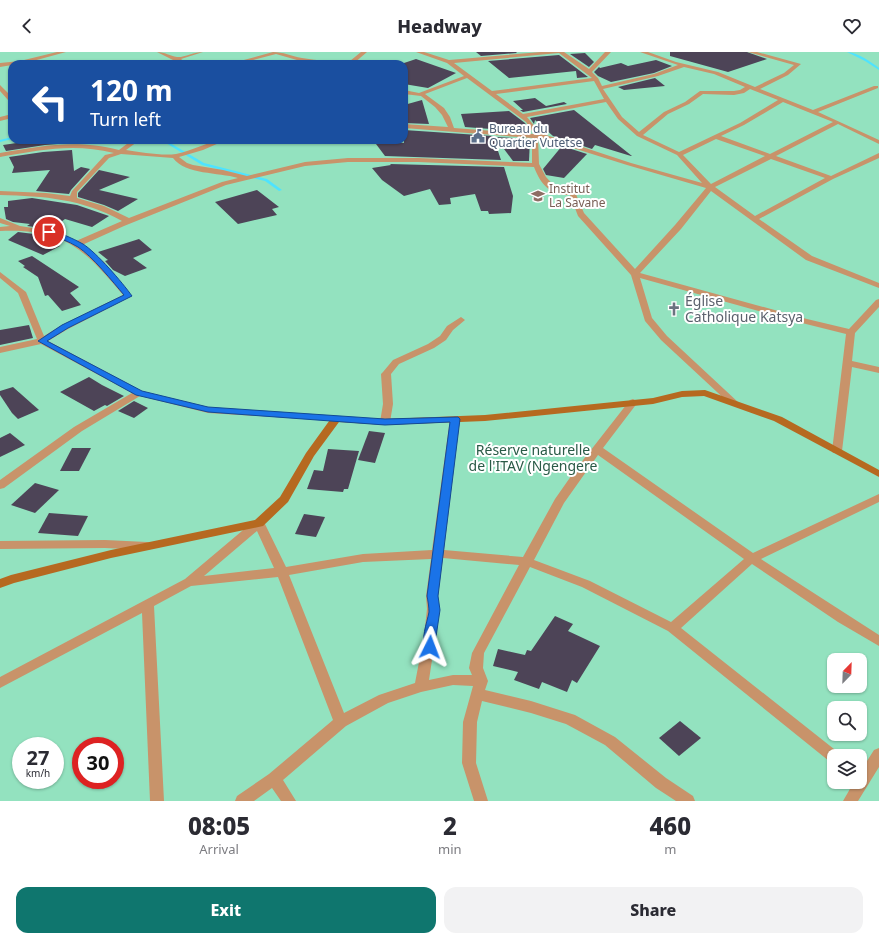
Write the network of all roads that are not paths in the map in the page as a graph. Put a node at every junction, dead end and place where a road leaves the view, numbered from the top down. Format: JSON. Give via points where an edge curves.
{"nodes":[{"id":1,"x":48,"y":52,"type":"edge"},
{"id":2,"x":63,"y":52,"type":"edge"},
{"id":3,"x":160,"y":52,"type":"edge"},
{"id":4,"x":200,"y":52,"type":"edge"},
{"id":5,"x":278,"y":52,"type":"edge"},
{"id":6,"x":364,"y":52,"type":"edge"},
{"id":7,"x":421,"y":52,"type":"edge"},
{"id":8,"x":560,"y":52,"type":"edge"},
{"id":9,"x":608,"y":52,"type":"edge"},
{"id":10,"x":642,"y":52,"type":"edge"},
{"id":11,"x":752,"y":52,"type":"edge"},
{"id":12,"x":54,"y":55,"type":"junction"},
{"id":13,"x":177,"y":59,"type":"joint"},
{"id":14,"x":30,"y":60,"type":"edge"},
{"id":15,"x":247,"y":60,"type":"edge"},
{"id":16,"x":303,"y":60,"type":"edge"},
{"id":17,"x":355,"y":60,"type":"edge"},
{"id":18,"x":449,"y":62,"type":"junction"},
{"id":19,"x":684,"y":65,"type":"junction"},
{"id":20,"x":589,"y":72,"type":"junction"},
{"id":21,"x":469,"y":76,"type":"junction"},
{"id":22,"x":596,"y":79,"type":"junction"},
{"id":23,"x":0,"y":87,"type":"edge"},
{"id":24,"x":876,"y":87,"type":"dead end"},
{"id":25,"x":600,"y":88,"type":"junction"},
{"id":26,"x":751,"y":88,"type":"junction"},
{"id":27,"x":408,"y":93,"type":"edge"},
{"id":28,"x":492,"y":93,"type":"junction"},
{"id":29,"x":423,"y":95,"type":"junction"},
{"id":30,"x":8,"y":100,"type":"edge"},
{"id":31,"x":608,"y":100,"type":"junction"},
{"id":32,"x":782,"y":100,"type":"junction"},
{"id":33,"x":813,"y":112,"type":"junction"},
{"id":34,"x":522,"y":116,"type":"junction"},
{"id":35,"x":838,"y":122,"type":"junction"},
{"id":36,"x":408,"y":126,"type":"edge"},
{"id":37,"x":452,"y":130,"type":"junction"},
{"id":38,"x":537,"y":135,"type":"junction"},
{"id":39,"x":639,"y":135,"type":"junction"},
{"id":40,"x":717,"y":137,"type":"junction"},
{"id":41,"x":879,"y":142,"type":"edge"},
{"id":42,"x":131,"y":144,"type":"edge"},
{"id":43,"x":213,"y":144,"type":"edge"},
{"id":44,"x":120,"y":152,"type":"junction"},
{"id":45,"x":679,"y":154,"type":"junction"},
{"id":46,"x":0,"y":155,"type":"edge"},
{"id":47,"x":879,"y":155,"type":"edge"},
{"id":48,"x":175,"y":156,"type":"junction"},
{"id":49,"x":772,"y":156,"type":"junction"},
{"id":50,"x":536,"y":165,"type":"junction"},
{"id":51,"x":246,"y":178,"type":"junction"},
{"id":52,"x":831,"y":178,"type":"junction"},
{"id":53,"x":710,"y":187,"type":"junction"},
{"id":54,"x":0,"y":193,"type":"edge"},
{"id":55,"x":73,"y":199,"type":"junction"},
{"id":56,"x":754,"y":218,"type":"junction"},
{"id":57,"x":0,"y":220,"type":"edge"},
{"id":58,"x":128,"y":221,"type":"junction"},
{"id":59,"x":18,"y":227,"type":"junction"},
{"id":60,"x":0,"y":229,"type":"edge"},
{"id":61,"x":77,"y":244,"type":"junction"},
{"id":62,"x":0,"y":274,"type":"edge"},
{"id":63,"x":635,"y":274,"type":"junction"},
{"id":64,"x":879,"y":286,"type":"edge"},
{"id":65,"x":879,"y":302,"type":"edge"},
{"id":66,"x":461,"y":320,"type":"dead end"},
{"id":67,"x":851,"y":332,"type":"junction"},
{"id":68,"x":42,"y":341,"type":"junction"},
{"id":69,"x":0,"y":350,"type":"edge"},
{"id":70,"x":848,"y":363,"type":"junction"},
{"id":71,"x":879,"y":370,"type":"edge"},
{"id":72,"x":139,"y":393,"type":"junction"},
{"id":73,"x":633,"y":402,"type":"junction"},
{"id":74,"x":734,"y":403,"type":"junction"},
{"id":75,"x":336,"y":419,"type":"junction"},
{"id":76,"x":455,"y":419,"type":"junction"},
{"id":77,"x":385,"y":422,"type":"junction"},
{"id":78,"x":597,"y":449,"type":"junction"},
{"id":79,"x":837,"y":451,"type":"junction"},
{"id":80,"x":879,"y":474,"type":"edge"},
{"id":81,"x":0,"y":485,"type":"edge"},
{"id":82,"x":879,"y":498,"type":"edge"},
{"id":83,"x":259,"y":523,"type":"junction"},
{"id":84,"x":0,"y":544,"type":"edge"},
{"id":85,"x":147,"y":546,"type":"junction"},
{"id":86,"x":439,"y":554,"type":"junction"},
{"id":87,"x":751,"y":559,"type":"junction"},
{"id":88,"x":528,"y":562,"type":"junction"},
{"id":89,"x":282,"y":572,"type":"junction"},
{"id":90,"x":189,"y":582,"type":"junction"},
{"id":91,"x":0,"y":584,"type":"edge"},
{"id":92,"x":148,"y":604,"type":"junction"},
{"id":93,"x":672,"y":628,"type":"junction"},
{"id":94,"x":879,"y":641,"type":"edge"},
{"id":95,"x":481,"y":681,"type":"junction"},
{"id":96,"x":0,"y":683,"type":"edge"},
{"id":97,"x":421,"y":687,"type":"junction"},
{"id":98,"x":478,"y":694,"type":"junction"},
{"id":99,"x":341,"y":722,"type":"junction"},
{"id":100,"x":827,"y":751,"type":"edge"},
{"id":101,"x":879,"y":754,"type":"edge"},
{"id":102,"x":867,"y":772,"type":"edge"},
{"id":103,"x":274,"y":779,"type":"junction"},
{"id":104,"x":857,"y":789,"type":"edge"},
{"id":105,"x":157,"y":801,"type":"edge"},
{"id":106,"x":242,"y":801,"type":"edge"},
{"id":107,"x":289,"y":801,"type":"edge"},
{"id":108,"x":481,"y":801,"type":"edge"},
{"id":109,"x":688,"y":801,"type":"edge"},
{"id":110,"x":850,"y":801,"type":"edge"}],
"edges":[{"from":1,"to":12,"type":"street"},
{"from":2,"to":12,"type":"street"},
{"from":3,"to":13,"type":"street"},
{"from":4,"to":13,"type":"street"},
{"from":5,"to":15,"type":"street"},
{"from":5,"to":16,"type":"street"},
{"from":6,"to":17,"type":"street"},
{"from":7,"to":18,"type":"street"},
{"from":8,"to":18,"type":"street"},
{"from":8,"to":20,"type":"street"},
{"from":9,"to":20,"type":"street"},
{"from":10,"to":19,"type":"street"},
{"from":11,"to":26,"type":"street","via":[[798,64],[786,74]]},
{"from":12,"to":14,"type":"street"},
{"from":18,"to":21,"type":"street"},
{"from":19,"to":25,"type":"street","via":[[656,75]]},
{"from":19,"to":26,"type":"street","via":[[716,73]]},
{"from":20,"to":22,"type":"street"},
{"from":21,"to":28,"type":"street"},
{"from":21,"to":29,"type":"street","via":[[422,93]]},
{"from":22,"to":25,"type":"street"},
{"from":22,"to":28,"type":"street"},
{"from":23,"to":30,"type":"street"},
{"from":24,"to":33,"type":"street"},
{"from":25,"to":31,"type":"street"},
{"from":26,"to":32,"type":"street"},
{"from":26,"to":39,"type":"street","via":[[734,93],[702,92],[666,113]]},
{"from":27,"to":29,"type":"street"},
{"from":28,"to":34,"type":"street"},
{"from":29,"to":37,"type":"street","via":[[440,107],[448,118]]},
{"from":31,"to":34,"type":"street"},
{"from":31,"to":39,"type":"street","via":[[620,118]]},
{"from":32,"to":33,"type":"street"},
{"from":32,"to":40,"type":"street"},
{"from":33,"to":35,"type":"street"},
{"from":34,"to":38,"type":"street"},
{"from":35,"to":41,"type":"street"},
{"from":35,"to":49,"type":"street"},
{"from":36,"to":37,"type":"street"},
{"from":37,"to":38,"type":"street"},
{"from":38,"to":50,"type":"street"},
{"from":38,"to":53,"type":"street"},
{"from":39,"to":45,"type":"street"},
{"from":40,"to":45,"type":"street"},
{"from":40,"to":49,"type":"street"},
{"from":42,"to":44,"type":"street"},
{"from":43,"to":48,"type":"street"},
{"from":44,"to":46,"type":"street","via":[[71,145]]},
{"from":44,"to":48,"type":"street"},
{"from":44,"to":55,"type":"street","via":[[107,156],[74,192]]},
{"from":45,"to":53,"type":"street"},
{"from":47,"to":52,"type":"street"},
{"from":48,"to":51,"type":"street","via":[[183,164],[229,172]]},
{"from":49,"to":52,"type":"street"},
{"from":49,"to":53,"type":"street"},
{"from":50,"to":51,"type":"street","via":[[348,160],[305,164]]},
{"from":50,"to":63,"type":"street","via":[[542,177],[555,190],[573,193],[581,214]]},
{"from":51,"to":58,"type":"street","via":[[224,183]]},
{"from":52,"to":56,"type":"street"},
{"from":53,"to":56,"type":"street"},
{"from":53,"to":63,"type":"street"},
{"from":54,"to":55,"type":"street"},
{"from":55,"to":58,"type":"street","via":[[92,204]]},
{"from":56,"to":64,"type":"street","via":[[810,258]]},
{"from":57,"to":59,"type":"street"},
{"from":58,"to":61,"type":"street"},
{"from":59,"to":60,"type":"street"},
{"from":59,"to":61,"type":"street","via":[[49,232]]},
{"from":61,"to":68,"type":"street","via":[[113,277],[128,296]]},
{"from":62,"to":68,"type":"street","via":[[22,292]]},
{"from":63,"to":67,"type":"street"},
{"from":63,"to":74,"type":"street","via":[[648,319],[664,338]]},
{"from":65,"to":67,"type":"street"},
{"from":66,"to":77,"type":"street","via":[[450,328],[443,338],[396,362],[386,374],[388,404]]},
{"from":67,"to":70,"type":"street"},
{"from":68,"to":69,"type":"street"},
{"from":68,"to":72,"type":"street"},
{"from":70,"to":71,"type":"street"},
{"from":70,"to":79,"type":"street"},
{"from":72,"to":75,"type":"street","via":[[208,410]]},
{"from":72,"to":81,"type":"street","via":[[78,429]]},
{"from":73,"to":74,"type":"street","via":[[705,393]]},
{"from":73,"to":76,"type":"street","via":[[526,415]]},
{"from":73,"to":78,"type":"street"},
{"from":74,"to":79,"type":"street","via":[[778,419]]},
{"from":75,"to":77,"type":"street"},
{"from":75,"to":83,"type":"street","via":[[310,455],[284,499]]},
{"from":76,"to":77,"type":"street"},
{"from":76,"to":86,"type":"street"},
{"from":78,"to":87,"type":"street"},
{"from":78,"to":88,"type":"street","via":[[563,496]]},
{"from":79,"to":80,"type":"street"},
{"from":82,"to":87,"type":"street"},
{"from":83,"to":85,"type":"street"},
{"from":83,"to":89,"type":"street"},
{"from":83,"to":90,"type":"street"},
{"from":84,"to":85,"type":"street"},
{"from":85,"to":91,"type":"street","via":[[19,577]]},
{"from":86,"to":88,"type":"street"},
{"from":86,"to":89,"type":"street","via":[[363,558]]},
{"from":86,"to":97,"type":"street","via":[[432,596],[435,610],[430,647]]},
{"from":87,"to":93,"type":"street"},
{"from":87,"to":94,"type":"street"},
{"from":88,"to":93,"type":"street","via":[[586,584]]},
{"from":88,"to":95,"type":"street","via":[[478,653],[476,668]]},
{"from":89,"to":90,"type":"street"},
{"from":89,"to":99,"type":"street"},
{"from":90,"to":92,"type":"street"},
{"from":92,"to":96,"type":"street"},
{"from":92,"to":105,"type":"street"},
{"from":93,"to":100,"type":"street"},
{"from":95,"to":97,"type":"street","via":[[454,680]]},
{"from":95,"to":98,"type":"street"},
{"from":97,"to":99,"type":"street","via":[[384,699]]},
{"from":98,"to":108,"type":"street","via":[[470,722],[469,763]]},
{"from":98,"to":109,"type":"street","via":[[570,718],[610,741],[661,783]]},
{"from":99,"to":103,"type":"street"},
{"from":101,"to":102,"type":"street"},
{"from":103,"to":106,"type":"street"},
{"from":103,"to":107,"type":"street"},
{"from":104,"to":110,"type":"street"}]}
